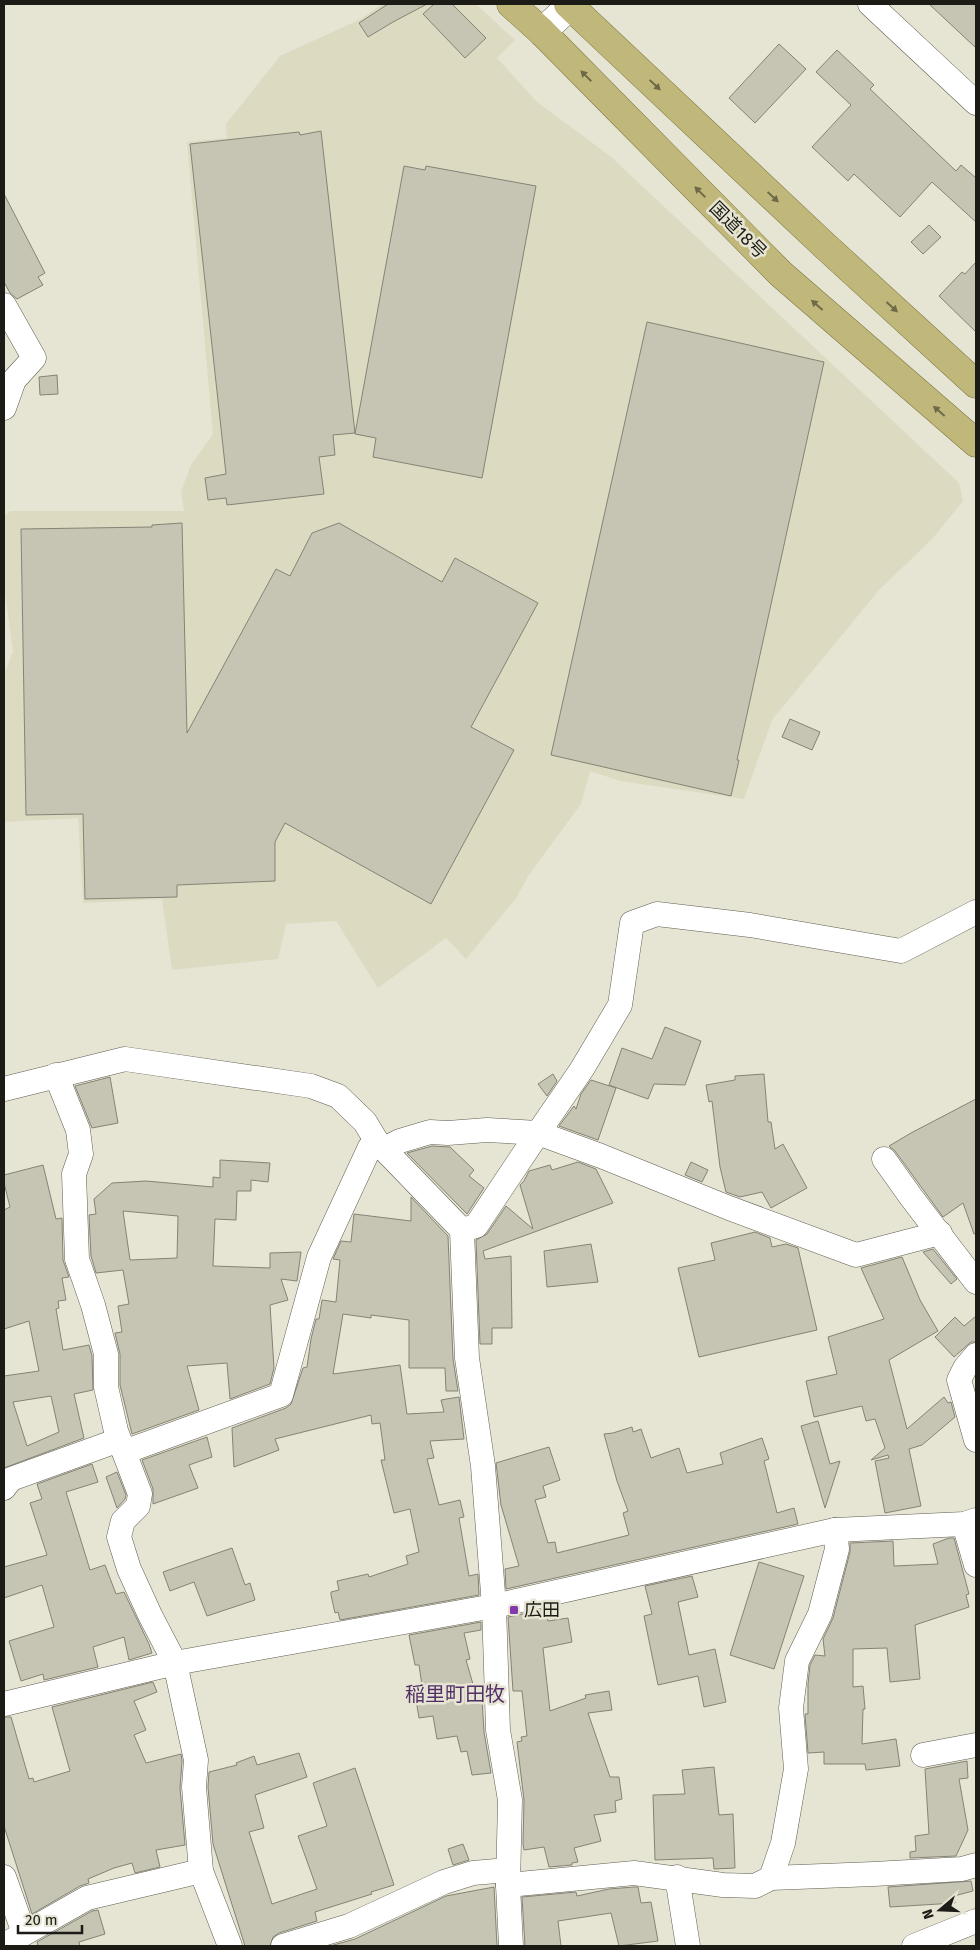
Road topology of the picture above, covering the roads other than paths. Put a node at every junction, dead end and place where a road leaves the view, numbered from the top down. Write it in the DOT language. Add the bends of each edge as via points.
graph roads {
  1 [pos="512,4"];
  2 [pos="570,4"];
  3 [pos="870,4"];
  4 [pos="542,32"];
  5 [pos="976,103"];
  6 [pos="4,306"];
  7 [pos="976,384"];
  8 [pos="4,408"];
  9 [pos="976,443"];
  10 [pos="976,912"];
  11 [pos="56,1075"];
  12 [pos="4,1089"];
  13 [pos="538,1134"];
  14 [pos="380,1146"];
  15 [pos="884,1159"];
  16 [pos="462,1230"];
  17 [pos="940,1233"];
  18 [pos="976,1282"];
  19 [pos="976,1355"];
  20 [pos="976,1440"];
  21 [pos="122,1446"];
  22 [pos="4,1488"];
  23 [pos="970,1522"];
  24 [pos="835,1530"];
  25 [pos="976,1565"];
  26 [pos="494,1606"];
  27 [pos="175,1663"];
  28 [pos="4,1704"];
  29 [pos="976,1745"];
  30 [pos="923,1755"];
  31 [pos="976,1866"];
  32 [pos="202,1871"];
  33 [pos="4,1877"];
  34 [pos="508,1878"];
  35 [pos="677,1878"];
  36 [pos="771,1878"];
  37 [pos="976,1921"];
  38 [pos="24,1933"];
  39 [pos="4,1944"];
  40 [pos="230,1946"];
  41 [pos="283,1946"];
  42 [pos="511,1946"];
  43 [pos="688,1946"];
  44 [pos="914,1946"];
  1 -- 4 [label="highway, 国道18号"];
  2 -- 4 [label="street"];
  2 -- 7 [label="highway, one-way"];
  3 -- 5 [label="street"];
  9 -- 4 [label="highway, 国道18号, one-way" via="781,274"];
  6 -- 8 [label="street" via="34,358 14,380"];
  10 -- 13 [label="street" via="901,951 750,925 658,914 632,923 620,1006"];
  11 -- 12 [label="street"];
  11 -- 14 [label="street" via="125,1060 312,1086 338,1096 365,1122"];
  11 -- 21 [label="street" via="78,1130 81,1154 74,1174 77,1259 106,1354 106,1387"];
  13 -- 14 [label="street" via="487,1130 430,1132"];
  13 -- 16 [label="street" via="476,1226"];
  13 -- 17 [label="street" via="856,1255"];
  14 -- 16 [label="street"];
  14 -- 21 [label="street" via="370,1147 319,1257 281,1395"];
  15 -- 17 [label="street"];
  16 -- 26 [label="street" via="467,1358 483,1466"];
  17 -- 18 [label="street"];
  19 -- 20 [label="street" via="959,1380"];
  21 -- 22 [label="street" via="11,1479"];
  21 -- 27 [label="street" via="140,1494 138,1506 123,1521 119,1538 129,1569"];
  23 -- 24 [label="street"];
  23 -- 25 [label="street"];
  24 -- 26 [label="street"];
  24 -- 36 [label="street" via="837,1549 820,1614 797,1660 791,1708 796,1769 783,1844"];
  26 -- 27 [label="street"];
  26 -- 34 [label="street" via="498,1730 510,1800"];
  27 -- 28 [label="street"];
  27 -- 32 [label="street" via="196,1760 194,1787"];
  29 -- 30 [label="street"];
  31 -- 36 [label="street"];
  32 -- 38 [label="street" via="86,1898"];
  32 -- 40 [label="street"];
  33 -- 38 [label="street"];
  34 -- 35 [label="street" via="634,1873"];
  34 -- 41 [label="street" via="473,1873 444,1882 349,1926"];
  34 -- 42 [label="street"];
  35 -- 36 [label="street" via="755,1886"];
  35 -- 43 [label="street"];
  37 -- 44 [label="street"];
  38 -- 39 [label="street"];
}
